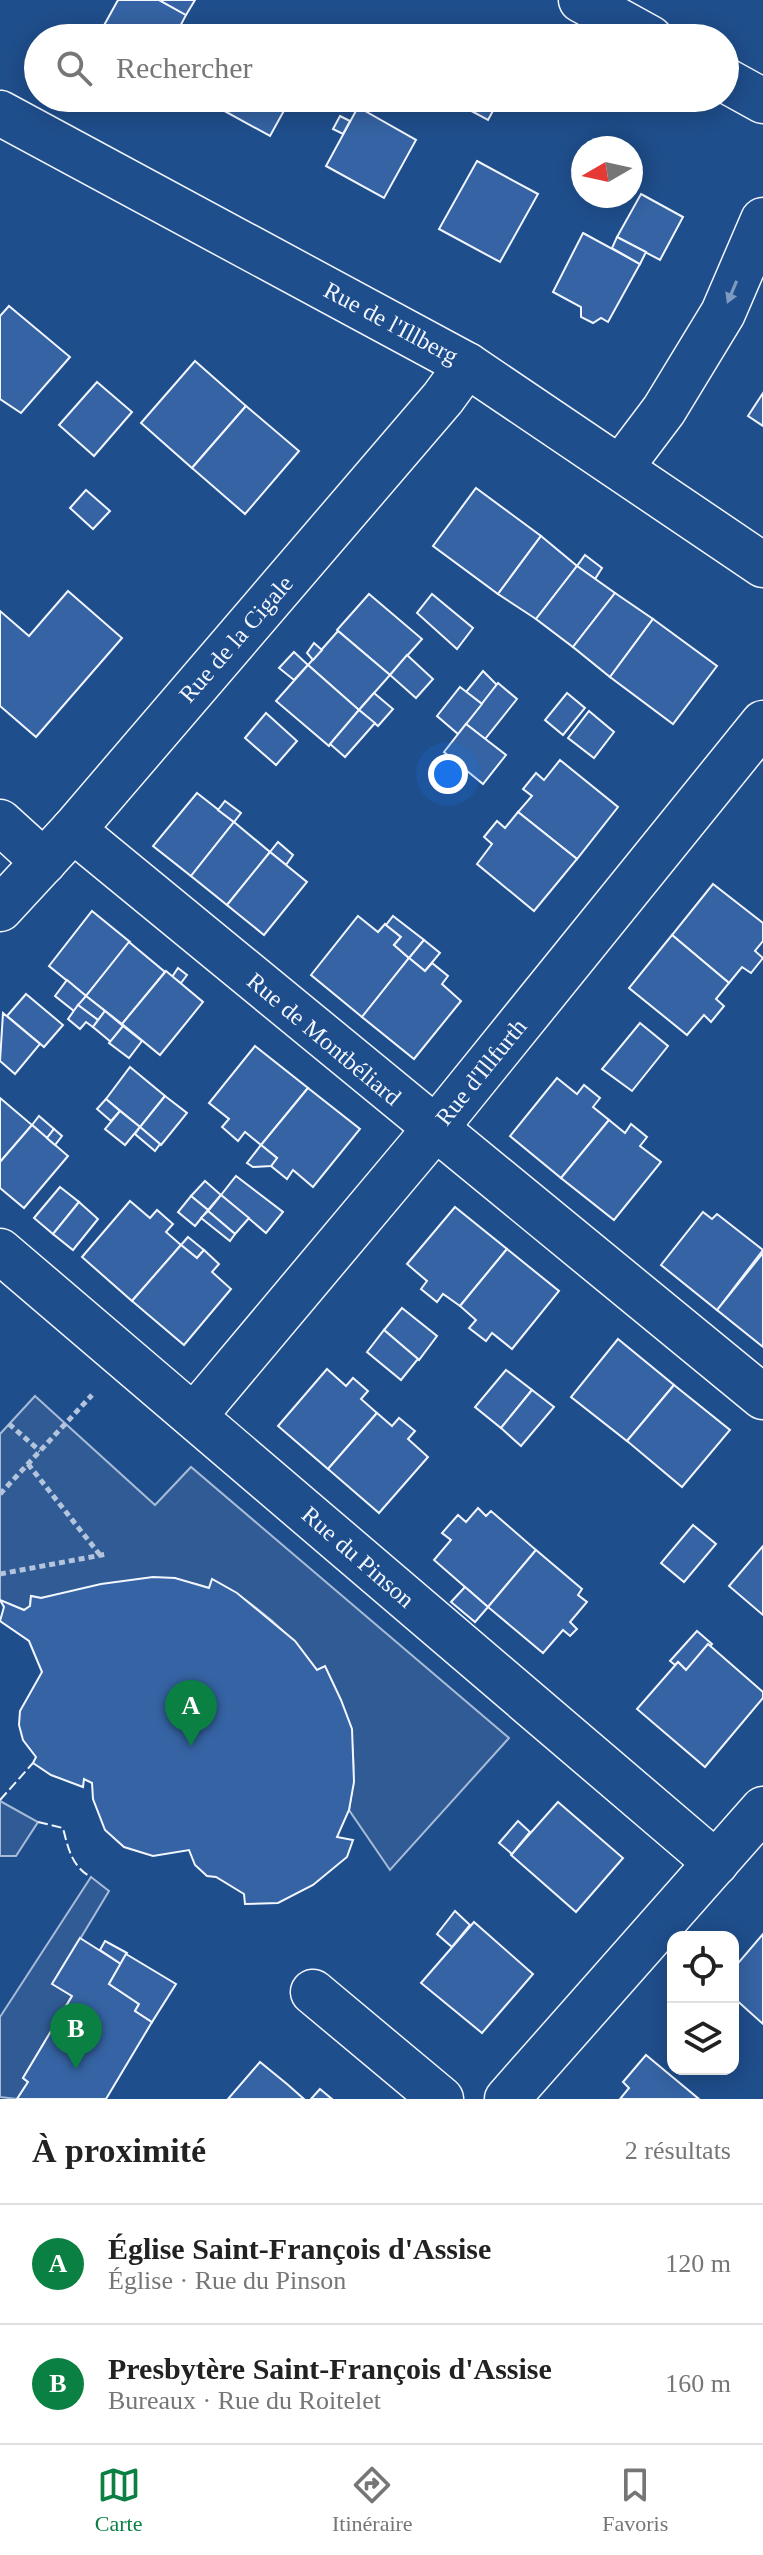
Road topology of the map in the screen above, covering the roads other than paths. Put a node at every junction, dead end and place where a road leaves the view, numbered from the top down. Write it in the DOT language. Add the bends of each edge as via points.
graph roads {
  1 [pos="581,0"];
  2 [pos="625,24"];
  3 [pos="739,88"];
  4 [pos="763,101"];
  5 [pos="0,113"];
  6 [pos="763,220"];
  7 [pos="467,365"];
  8 [pos="621,467"];
  9 [pos="763,565"];
  10 [pos="763,723"];
  11 [pos="0,822"];
  12 [pos="73,830"];
  13 [pos="44,862"];
  14 [pos="0,909"];
  15 [pos="434,1130"];
  16 [pos="0,1251"];
  17 [pos="763,1397"];
  18 [pos="194,1416"];
  19 [pos="763,1809"];
  20 [pos="716,1863"];
  21 [pos="313,1992"];
  22 [pos="441,2099"];
  23 [pos="507,2099"];
  1 -- 2 [label="street"];
  3 -- 4 [label="street"];
  5 -- 7 [label="street, Rue de l'Illberg"];
  6 -- 8 [label="street, one-way" via="723,313 664,410"];
  7 -- 8 [label="street, Rue de l'Illberg"];
  7 -- 12 [label="street, Rue de la Cigale"];
  8 -- 9 [label="street, Rue de l'Illberg"];
  10 -- 15 [label="street, Rue d'Illfurth"];
  11 -- 13 [label="street"];
  12 -- 13 [label="street, Rue de la Cigale"];
  12 -- 15 [label="street, Rue de Montbéliard"];
  13 -- 14 [label="street, Rue de la Cigale"];
  15 -- 17 [label="street, Rue de Montbéliard"];
  15 -- 18 [label="street, Rue d'Illfurth"];
  16 -- 18 [label="street, Rue du Pinson"];
  18 -- 20 [label="street, Rue du Pinson"];
  19 -- 20 [label="street"];
  20 -- 23 [label="street"];
  21 -- 22 [label="street"];
}
